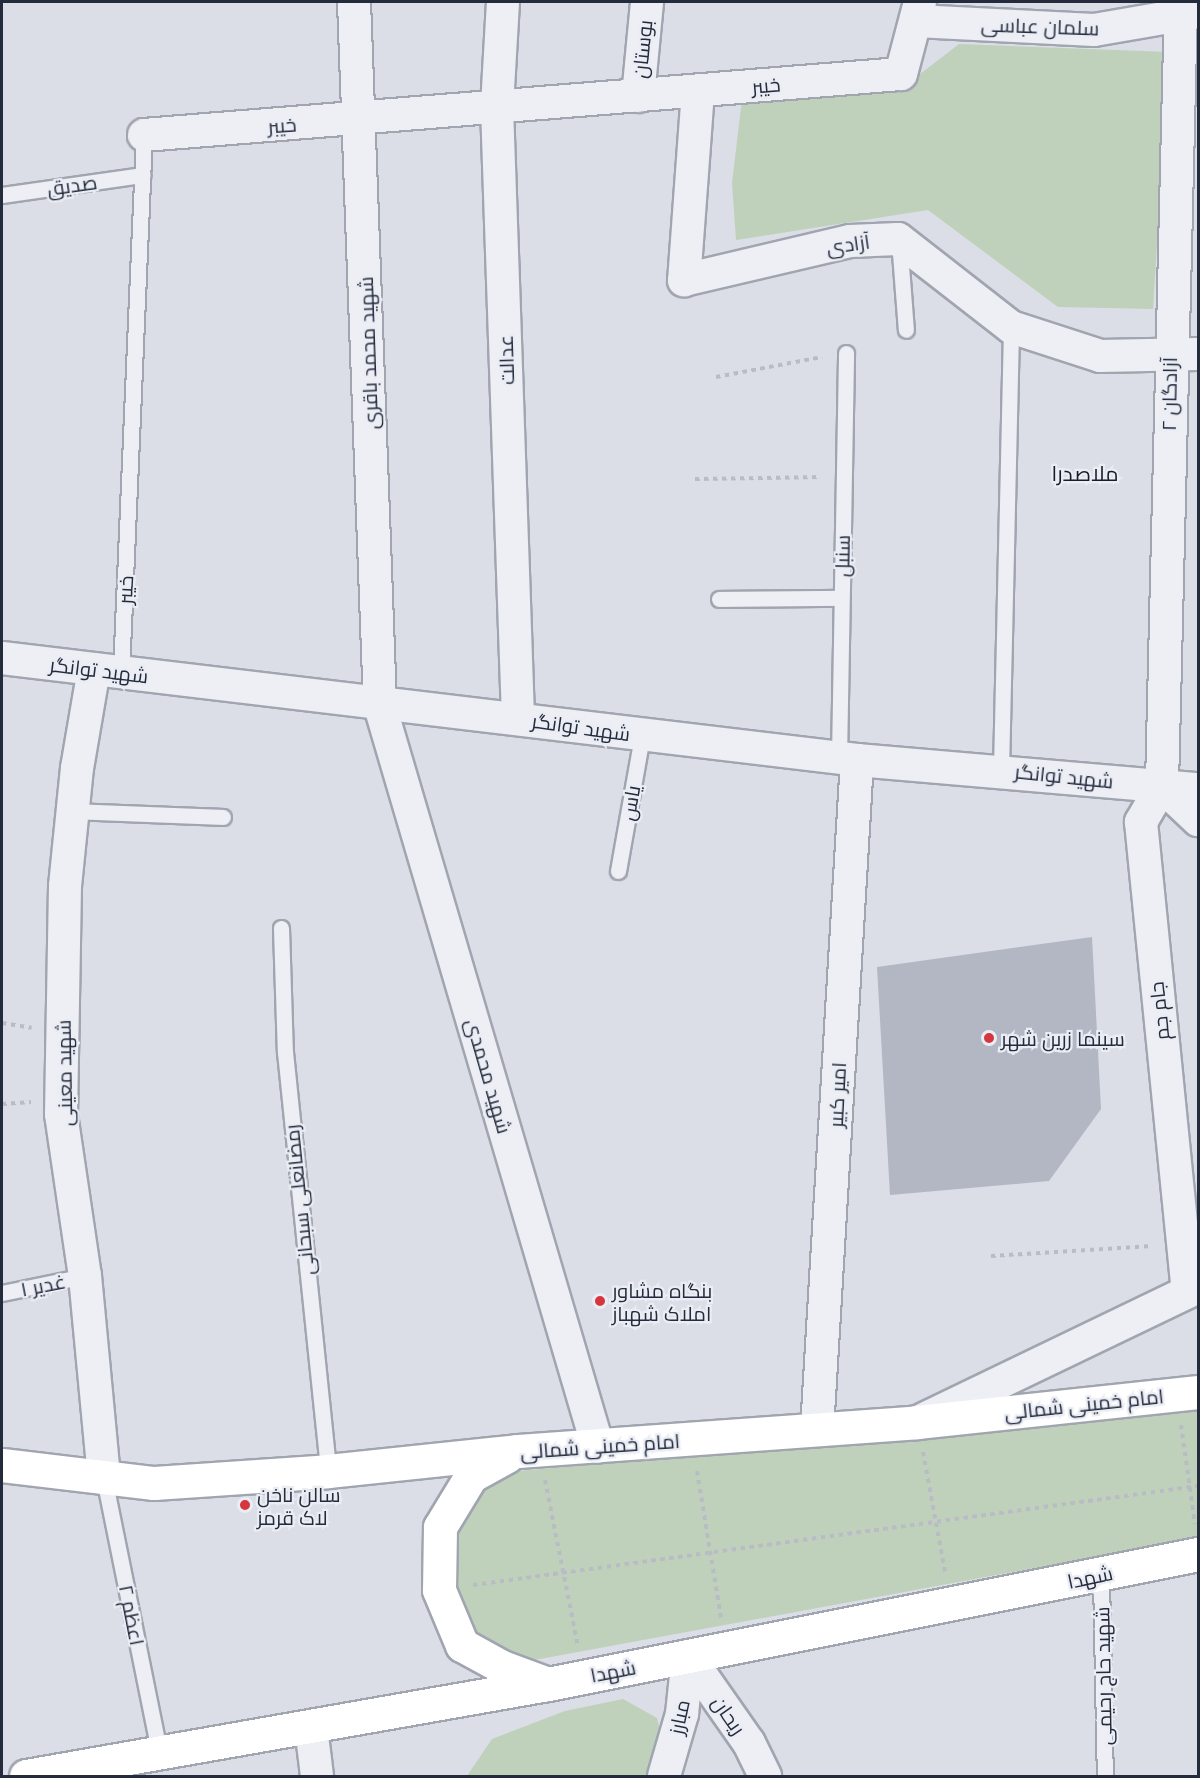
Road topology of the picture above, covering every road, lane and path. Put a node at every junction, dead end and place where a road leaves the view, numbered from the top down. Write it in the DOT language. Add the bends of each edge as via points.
graph roads {
  1 [pos="354,2"];
  2 [pos="503,2"];
  3 [pos="647,2"];
  4 [pos="1186,10"];
  5 [pos="918,11"];
  6 [pos="698,91"];
  7 [pos="638,96"];
  8 [pos="497,107"];
  9 [pos="361,119"];
  10 [pos="144,135"];
  11 [pos="143,175"];
  12 [pos="2,195"];
  13 [pos="898,239"];
  14 [pos="1011,327"];
  15 [pos="906,330"];
  16 [pos="846,353"];
  17 [pos="1184,354"];
  18 [pos="716,377"];
  19 [pos="843,477"];
  20 [pos="695,479"];
  21 [pos="841,598"];
  22 [pos="719,599"];
  23 [pos="2,658"];
  24 [pos="108,671"];
  25 [pos="380,706"];
  26 [pos="518,718"];
  27 [pos="642,736"];
  28 [pos="848,759"];
  29 [pos="1002,770"];
  30 [pos="1162,786"];
  31 [pos="1198,789"];
  32 [pos="72,811"];
  33 [pos="223,817"];
  34 [pos="1198,820"];
  35 [pos="618,871"];
  36 [pos="281,928"];
  37 [pos="1183,1244"];
  38 [pos="991,1256"];
  39 [pos="85,1276"];
  40 [pos="2,1293"];
  41 [pos="1193,1297"];
  42 [pos="1187,1393"];
  43 [pos="917,1422"];
  44 [pos="817,1430"];
  45 [pos="691,1440"];
  46 [pos="597,1447"];
  47 [pos="528,1450"];
  48 [pos="2,1465"];
  49 [pos="328,1471"];
  50 [pos="104,1478"];
  51 [pos="1198,1486"];
  52 [pos="1192,1487"];
  53 [pos="937,1522"];
  54 [pos="711,1552"];
  55 [pos="1198,1555"];
  56 [pos="565,1572"];
  57 [pos="1101,1575"];
  58 [pos="439,1590"];
  59 [pos="950,1605"];
  60 [pos="726,1648"];
  61 [pos="688,1656"];
  62 [pos="583,1677"];
  63 [pos="548,1684"];
  64 [pos="311,1727"];
  65 [pos="159,1752"];
  66 [pos="116,1768"];
  67 [pos="26,1776"];
  68 [pos="316,1776"];
  69 [pos="664,1776"];
  70 [pos="765,1776"];
  71 [pos="1105,1776"];
  1 -- 9 [label="street, شهید محمد باقری"];
  2 -- 8 [label="street, عدالت"];
  3 -- 7 [label="street, بوستان"];
  4 -- 5 [label="street, سلمان عباسی" via="1094,30"];
  4 -- 17 [label="street, آزادگان ۲"];
  5 -- 6 [label="street, خیبر" via="901,74"];
  6 -- 7 [label="street, خیبر"];
  6 -- 13 [label="street, آزادی" via="684,280 850,241"];
  7 -- 8 [label="street, خیبر"];
  8 -- 9 [label="street, خیبر"];
  8 -- 26 [label="street, عدالت"];
  9 -- 10 [label="street, خیبر"];
  9 -- 25 [label="street, شهید محمد باقری"];
  10 -- 11 [label="lane, خیبر"];
  11 -- 12 [label="lane, صدیق"];
  11 -- 24 [label="lane, خیبر"];
  13 -- 14 [label="street, آزادی"];
  13 -- 15 [label="lane"];
  14 -- 17 [label="street, آزادی" via="1100,356"];
  14 -- 29 [label="lane"];
  16 -- 18 [label="path"];
  16 -- 19 [label="lane, سنبل"];
  17 -- 30 [label="street, آزادگان ۲"];
  19 -- 20 [label="path"];
  19 -- 21 [label="lane, سنبل"];
  21 -- 22 [label="lane"];
  21 -- 28 [label="lane, سنبل"];
  23 -- 24 [label="street, شهید توانگر"];
  24 -- 25 [label="street, شهید توانگر"];
  24 -- 32 [label="street, شهید معینی"];
  25 -- 26 [label="street, شهید توانگر"];
  25 -- 46 [label="street, شهید محمدی"];
  26 -- 27 [label="street, شهید توانگر"];
  27 -- 28 [label="street, شهید توانگر"];
  27 -- 35 [label="lane, یاس"];
  28 -- 29 [label="street, شهید توانگر"];
  28 -- 44 [label="street, امیر کبیر"];
  29 -- 30 [label="street, شهید توانگر"];
  30 -- 31 [label="street, شهید توانگر"];
  30 -- 34 [label="street"];
  30 -- 37 [label="street, جام جم" via="1141,822"];
  32 -- 33 [label="lane"];
  32 -- 39 [label="street, شهید معینی" via="65,886 61,1113"];
  36 -- 49 [label="lane, رمضانعلی سبحانی" via="285,1052"];
  37 -- 38 [label="path"];
  37 -- 41 [label="street, جام جم"];
  39 -- 40 [label="lane, غدیر ۱"];
  39 -- 50 [label="street, شهید معینی"];
  41 -- 43 [label="street"];
  42 -- 43 [label="main road, امام خمینی شمالی"];
  42 -- 52 [label="path"];
  43 -- 44 [label="main road, امام خمینی شمالی"];
  43 -- 53 [label="path"];
  44 -- 45 [label="main road, امام خمینی شمالی"];
  45 -- 46 [label="main road, امام خمینی شمالی"];
  45 -- 54 [label="path"];
  46 -- 47 [label="main road, امام خمینی شمالی"];
  47 -- 49 [label="main road, امام خمینی شمالی"];
  47 -- 56 [label="path"];
  47 -- 58 [label="main road" via="471,1476 440,1527"];
  48 -- 50 [label="main road, امام خمینی شمالی"];
  49 -- 50 [label="main road, امام خمینی شمالی" via="154,1483"];
  50 -- 65 [label="lane, اعظم ۲"];
  51 -- 52 [label="path"];
  52 -- 53 [label="path"];
  52 -- 55 [label="path"];
  53 -- 54 [label="path"];
  53 -- 59 [label="path"];
  54 -- 56 [label="path"];
  54 -- 60 [label="path"];
  55 -- 57 [label="main road, شهدا"];
  56 -- 58 [label="path"];
  56 -- 62 [label="path"];
  57 -- 59 [label="main road, شهدا"];
  57 -- 71 [label="lane, شهید حاج رحیمی"];
  58 -- 63 [label="main road" via="462,1645 502,1667"];
  59 -- 60 [label="main road, شهدا"];
  60 -- 61 [label="main road, شهدا"];
  61 -- 62 [label="main road, شهدا"];
  61 -- 69 [label="street, مبارز" via="682,1714"];
  61 -- 70 [label="street, ریحان" via="749,1743"];
  62 -- 63 [label="main road, شهدا"];
  63 -- 64 [label="main road, شهدا"];
  64 -- 65 [label="main road, شهدا"];
  64 -- 68 [label="street"];
  65 -- 66 [label="main road, شهدا"];
  66 -- 67 [label="main road, شهدا"];
}
